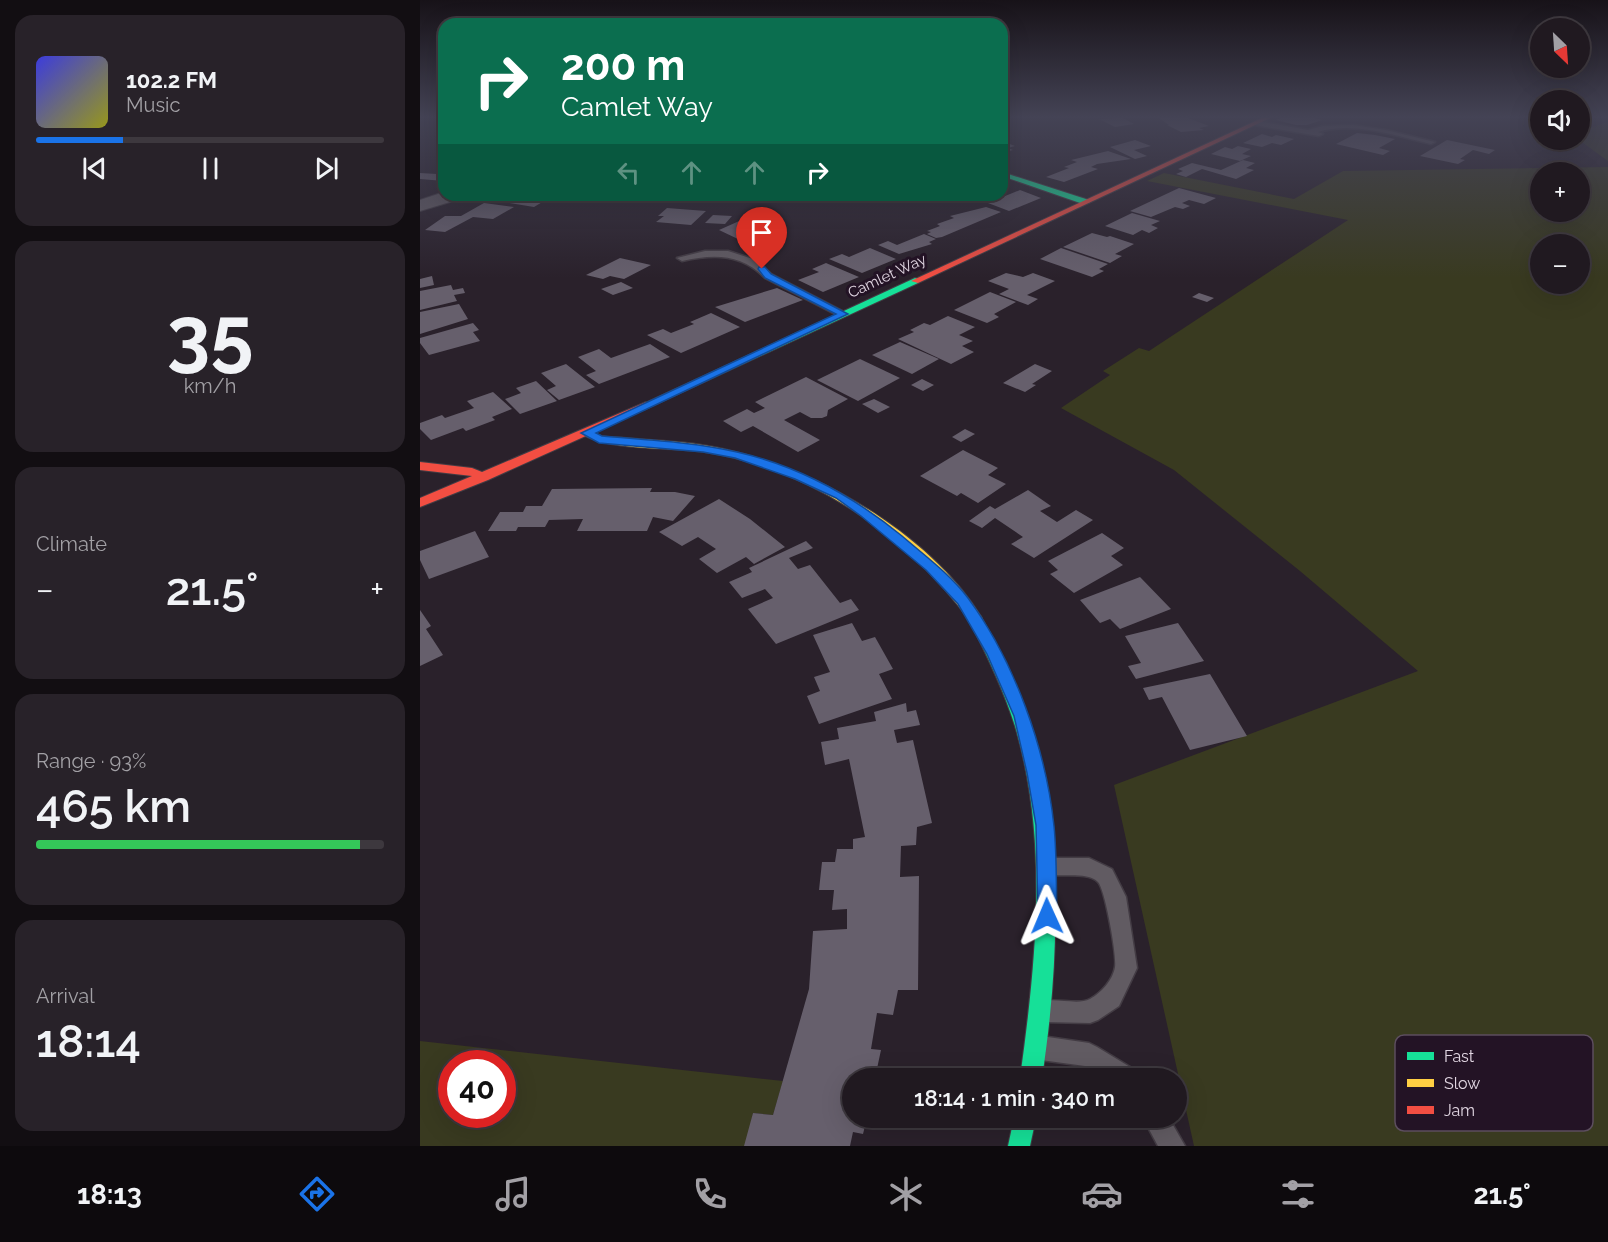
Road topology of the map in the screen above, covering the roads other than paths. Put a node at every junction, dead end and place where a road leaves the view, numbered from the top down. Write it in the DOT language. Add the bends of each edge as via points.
graph roads {
  1 [pos="1152,171"];
  2 [pos="1008,176"];
  3 [pos="438,194"];
  4 [pos="420,195"];
  5 [pos="438,200"];
  6 [pos="1086,202"];
  7 [pos="420,206"];
  8 [pos="682,258"];
  9 [pos="843,314"];
  10 [pos="587,433"];
  11 [pos="420,466"];
  12 [pos="484,477"];
  13 [pos="420,503"];
  14 [pos="1047,867"];
  15 [pos="1040,1011"];
  16 [pos="1035,1048"];
  17 [pos="1032,1068"];
  18 [pos="1110,1068"];
  19 [pos="1023,1128"];
  20 [pos="1161,1128"];
  21 [pos="1019,1146"];
  22 [pos="1172,1146"];
  1 -- 6 [label="street, Camlet Way"];
  2 -- 6 [label="street"];
  3 -- 4 [label="street"];
  5 -- 7 [label="street"];
  6 -- 9 [label="street, Camlet Way"];
  8 -- 9 [label="lane" via="704,253 730,254"];
  9 -- 10 [label="street, Camlet Way"];
  10 -- 12 [label="street, Camlet Way"];
  10 -- 14 [label="street" via="599,440 737,455 800,476 866,513 930,567 963,601 985,636 1022,716 1045,825"];
  11 -- 12 [label="street"];
  12 -- 13 [label="street, Camlet Way"];
  14 -- 15 [label="street"];
  14 -- 15 [label="lane" via="1089,867 1105,875 1116,897 1126,968 1111,998 1090,1012"];
  15 -- 16 [label="street"];
  16 -- 17 [label="street"];
  16 -- 18 [label="lane" via="1089,1055"];
  19 -- 21 [label="street"];
  20 -- 22 [label="lane"];
}
